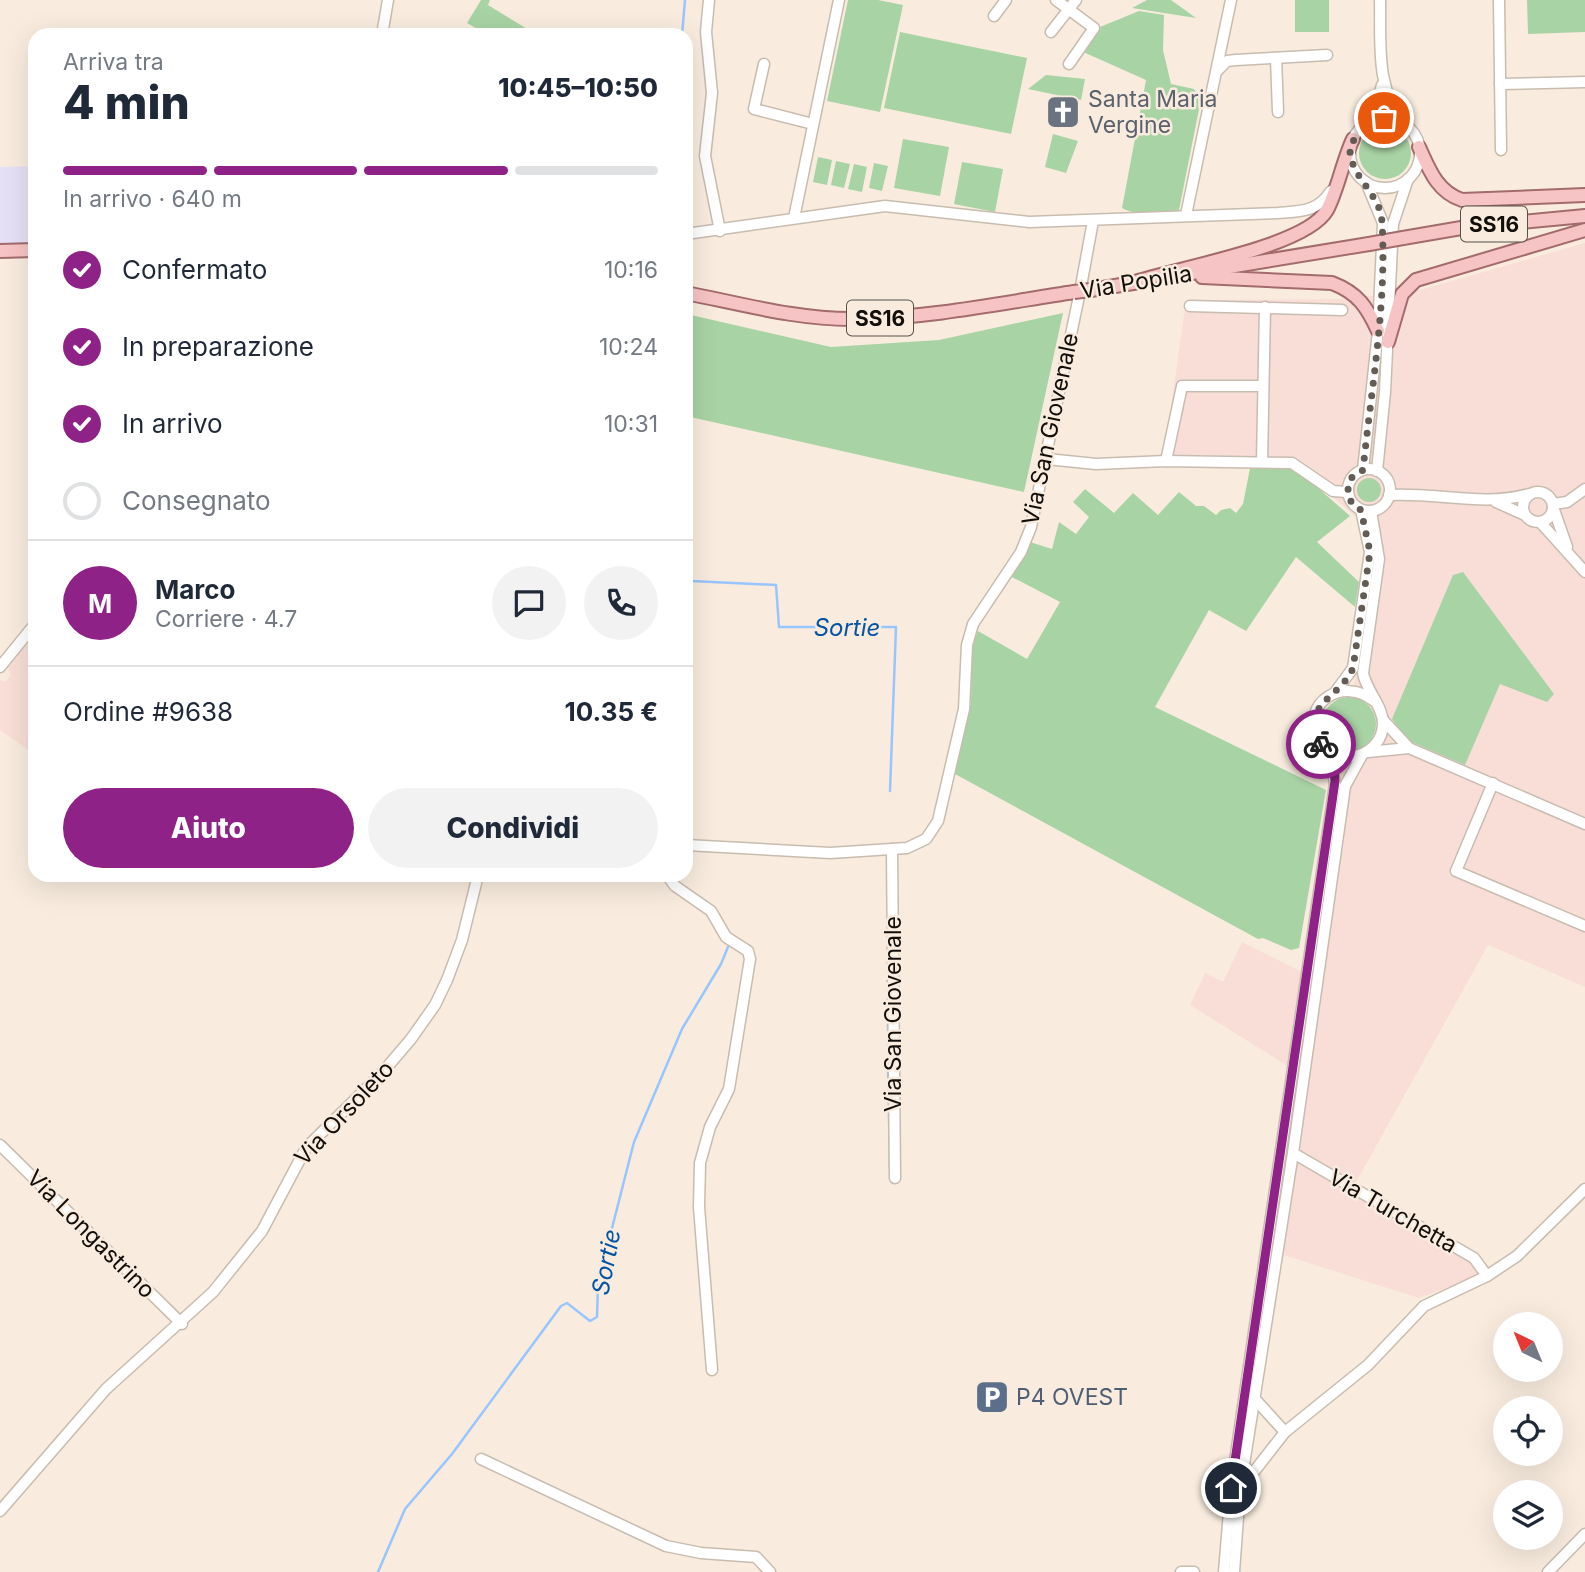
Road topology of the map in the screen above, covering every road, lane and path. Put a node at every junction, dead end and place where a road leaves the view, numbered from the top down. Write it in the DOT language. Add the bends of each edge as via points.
graph roads {
  1 [pos="388,0"];
  2 [pos="709,0"];
  3 [pos="839,0"];
  4 [pos="1006,0"];
  5 [pos="1056,0"];
  6 [pos="1076,0"];
  7 [pos="1231,0"];
  8 [pos="1380,0"];
  9 [pos="1499,0"];
  10 [pos="1069,9"];
  11 [pos="994,16"];
  12 [pos="383,28"];
  13 [pos="1051,32"];
  14 [pos="1222,48"];
  15 [pos="1327,55"];
  16 [pos="1276,58"];
  17 [pos="1251,59"];
  18 [pos="1236,60"];
  19 [pos="764,64"];
  20 [pos="1069,64"];
  21 [pos="1217,72"];
  22 [pos="1383,81"];
  23 [pos="1585,82"];
  24 [pos="1500,84"];
  25 [pos="1278,112"];
  26 [pos="813,124"];
  27 [pos="1363,126"];
  28 [pos="1407,126"];
  29 [pos="1353,139"];
  30 [pos="1419,147"];
  31 [pos="1501,150"];
  32 [pos="1408,179"];
  33 [pos="1366,182"];
  34 [pos="1335,184"];
  35 [pos="1585,195"];
  36 [pos="1186,215"];
  37 [pos="1585,216"];
  38 [pos="794,218"];
  39 [pos="1093,221"];
  40 [pos="1585,230"];
  41 [pos="720,231"];
  42 [pos="693,233"];
  43 [pos="28,250"];
  44 [pos="0,251"];
  45 [pos="1177,275"];
  46 [pos="1132,283"];
  47 [pos="1081,291"];
  48 [pos="693,294"];
  49 [pos="1190,306"];
  50 [pos="1265,307"];
  51 [pos="1342,310"];
  52 [pos="1378,331"];
  53 [pos="1388,342"];
  54 [pos="1263,386"];
  55 [pos="1047,458"];
  56 [pos="1166,461"];
  57 [pos="1262,462"];
  58 [pos="1363,470"];
  59 [pos="1377,471"];
  60 [pos="1388,481"];
  61 [pos="1585,489"];
  62 [pos="1347,492"];
  63 [pos="1415,494"];
  64 [pos="1529,494"];
  65 [pos="1389,495"];
  66 [pos="1496,501"];
  67 [pos="1553,506"];
  68 [pos="1366,511"];
  69 [pos="1525,515"];
  70 [pos="1540,522"];
  71 [pos="1568,551"];
  72 [pos="1585,572"];
  73 [pos="28,633"];
  74 [pos="0,667"];
  75 [pos="1335,692"];
  76 [pos="1374,701"];
  77 [pos="1383,720"];
  78 [pos="1409,748"];
  79 [pos="1330,752"];
  80 [pos="1364,754"];
  81 [pos="1493,783"];
  82 [pos="1585,824"];
  83 [pos="693,845"];
  84 [pos="892,849"];
  85 [pos="476,882"];
  86 [pos="672,882"];
  87 [pos="1585,926"];
  88 [pos="0,1144"];
  89 [pos="1293,1153"];
  90 [pos="895,1178"];
  91 [pos="1585,1189"];
  92 [pos="1487,1276"];
  93 [pos="182,1324"];
  94 [pos="712,1370"];
  95 [pos="1254,1398"];
  96 [pos="1285,1432"];
  97 [pos="481,1459"];
  98 [pos="1240,1490"];
  99 [pos="0,1511"];
  100 [pos="1585,1534"];
  101 [pos="770,1572"];
  102 [pos="1181,1572"];
  103 [pos="1194,1572"];
  104 [pos="1224,1572"];
  105 [pos="1234,1572"];
  106 [pos="1548,1572"];
  1 -- 12 [label="street"];
  2 -- 41 [label="street" via="706,32 712,93 705,156"];
  3 -- 26 [label="street"];
  4 -- 11 [label="street"];
  5 -- 10 [label="street"];
  6 -- 10 [label="street"];
  7 -- 14 [label="street"];
  8 -- 22 [label="street"];
  9 -- 24 [label="street"];
  10 -- 13 [label="street"];
  10 -- 20 [label="street" via="1094,28"];
  14 -- 17 [label="street"];
  14 -- 18 [label="street"];
  14 -- 21 [label="street"];
  15 -- 16 [label="street"];
  16 -- 17 [label="street"];
  16 -- 25 [label="street"];
  17 -- 18 [label="street"];
  18 -- 21 [label="street" via="1227,61"];
  19 -- 26 [label="street" via="754,109"];
  21 -- 36 [label="street"];
  22 -- 27 [label="street" via="1376,106"];
  22 -- 28 [label="street" via="1390,104"];
  23 -- 24 [label="street"];
  24 -- 31 [label="street"];
  26 -- 38 [label="street"];
  27 -- 28 [label="street" via="1384,118"];
  27 -- 29 [label="street"];
  28 -- 30 [label="street"];
  29 -- 33 [label="street" via="1351,163"];
  29 -- 34 [label="main road"];
  30 -- 32 [label="street" via="1419,159"];
  30 -- 35 [label="main road" via="1438,184 1462,200"];
  32 -- 33 [label="street" via="1387,188"];
  32 -- 53 [label="street" via="1393,225"];
  33 -- 52 [label="street" via="1382,223"];
  34 -- 36 [label="street" via="1324,202 1311,210"];
  34 -- 46 [label="main road" via="1322,217 1299,234"];
  36 -- 39 [label="street"];
  37 -- 45 [label="main road, Via Popilia / SS16, bridge" via="1467,227"];
  38 -- 39 [label="street" via="885,205 1029,222"];
  38 -- 41 [label="street"];
  39 -- 47 [label="street, Via San Giovenale"];
  40 -- 53 [label="main road" via="1416,281 1402,294"];
  41 -- 42 [label="street"];
  43 -- 44 [label="main road"];
  45 -- 46 [label="main road, Via Popilia / SS16"];
  45 -- 52 [label="main road" via="1332,283 1352,291 1367,306"];
  46 -- 47 [label="main road, Via Popilia / SS16"];
  47 -- 48 [label="main road, Via Popilia / SS16" via="925,316 854,319 786,313"];
  47 -- 55 [label="street, Via San Giovenale"];
  49 -- 50 [label="street"];
  50 -- 51 [label="street"];
  50 -- 54 [label="street"];
  52 -- 58 [label="street"];
  53 -- 59 [label="street"];
  54 -- 56 [label="street" via="1182,386"];
  54 -- 57 [label="street"];
  55 -- 56 [label="street" via="1096,464"];
  55 -- 84 [label="street, Via San Giovenale" via="1021,552 970,634 964,709 939,821 926,839"];
  56 -- 57 [label="street"];
  57 -- 62 [label="street" via="1292,463 1333,491"];
  58 -- 59 [label="street"];
  58 -- 62 [label="street" via="1351,478"];
  59 -- 60 [label="street"];
  60 -- 63 [label="street"];
  60 -- 65 [label="street"];
  61 -- 67 [label="street"];
  62 -- 68 [label="street" via="1352,503"];
  63 -- 65 [label="street"];
  63 -- 66 [label="street"];
  64 -- 66 [label="street"];
  64 -- 67 [label="street" via="1546,494"];
  64 -- 69 [label="street" via="1523,501"];
  65 -- 68 [label="street" via="1383,506"];
  66 -- 69 [label="street"];
  67 -- 70 [label="street" via="1548,519"];
  67 -- 71 [label="street"];
  68 -- 75 [label="street" via="1370,552 1353,668"];
  68 -- 76 [label="street" via="1379,559 1363,673"];
  69 -- 70 [label="street"];
  70 -- 71 [label="street"];
  71 -- 72 [label="street"];
  73 -- 74 [label="street"];
  75 -- 76 [label="street" via="1356,690"];
  75 -- 79 [label="street" via="1319,706 1314,726 1322,746"];
  76 -- 77 [label="street"];
  77 -- 78 [label="street"];
  77 -- 80 [label="street" via="1379,739"];
  78 -- 80 [label="street"];
  78 -- 81 [label="street"];
  79 -- 80 [label="street" via="1351,758"];
  79 -- 104 [label="street" via="1335,781 1231,1488"];
  80 -- 89 [label="street" via="1345,786"];
  81 -- 82 [label="street"];
  81 -- 87 [label="street" via="1456,871"];
  83 -- 84 [label="street, Via San Giovenale" via="831,853"];
  84 -- 90 [label="street, Via San Giovenale"];
  85 -- 93 [label="street, Via Orsoleto" via="462,940 435,1005 382,1073 306,1148 247,1253"];
  86 -- 94 [label="street" via="711,911 726,937 748,951 750,959 729,1089 710,1127 700,1163 699,1207"];
  88 -- 93 [label="street, Via Longastrino"];
  89 -- 92 [label="street, Via Turchetta" via="1474,1258"];
  89 -- 95 [label="street"];
  91 -- 92 [label="street, Via Turchetta" via="1529,1246"];
  92 -- 96 [label="street, Via Turchetta" via="1424,1306 1368,1365"];
  93 -- 99 [label="street, Via Orsoleto" via="106,1389"];
  95 -- 96 [label="street"];
  95 -- 98 [label="street"];
  96 -- 98 [label="street, Via Turchetta"];
  97 -- 101 [label="street" via="666,1546 756,1557"];
  98 -- 105 [label="street"];
  100 -- 106 [label="street"];
  102 -- 103 [label="street"];
}
